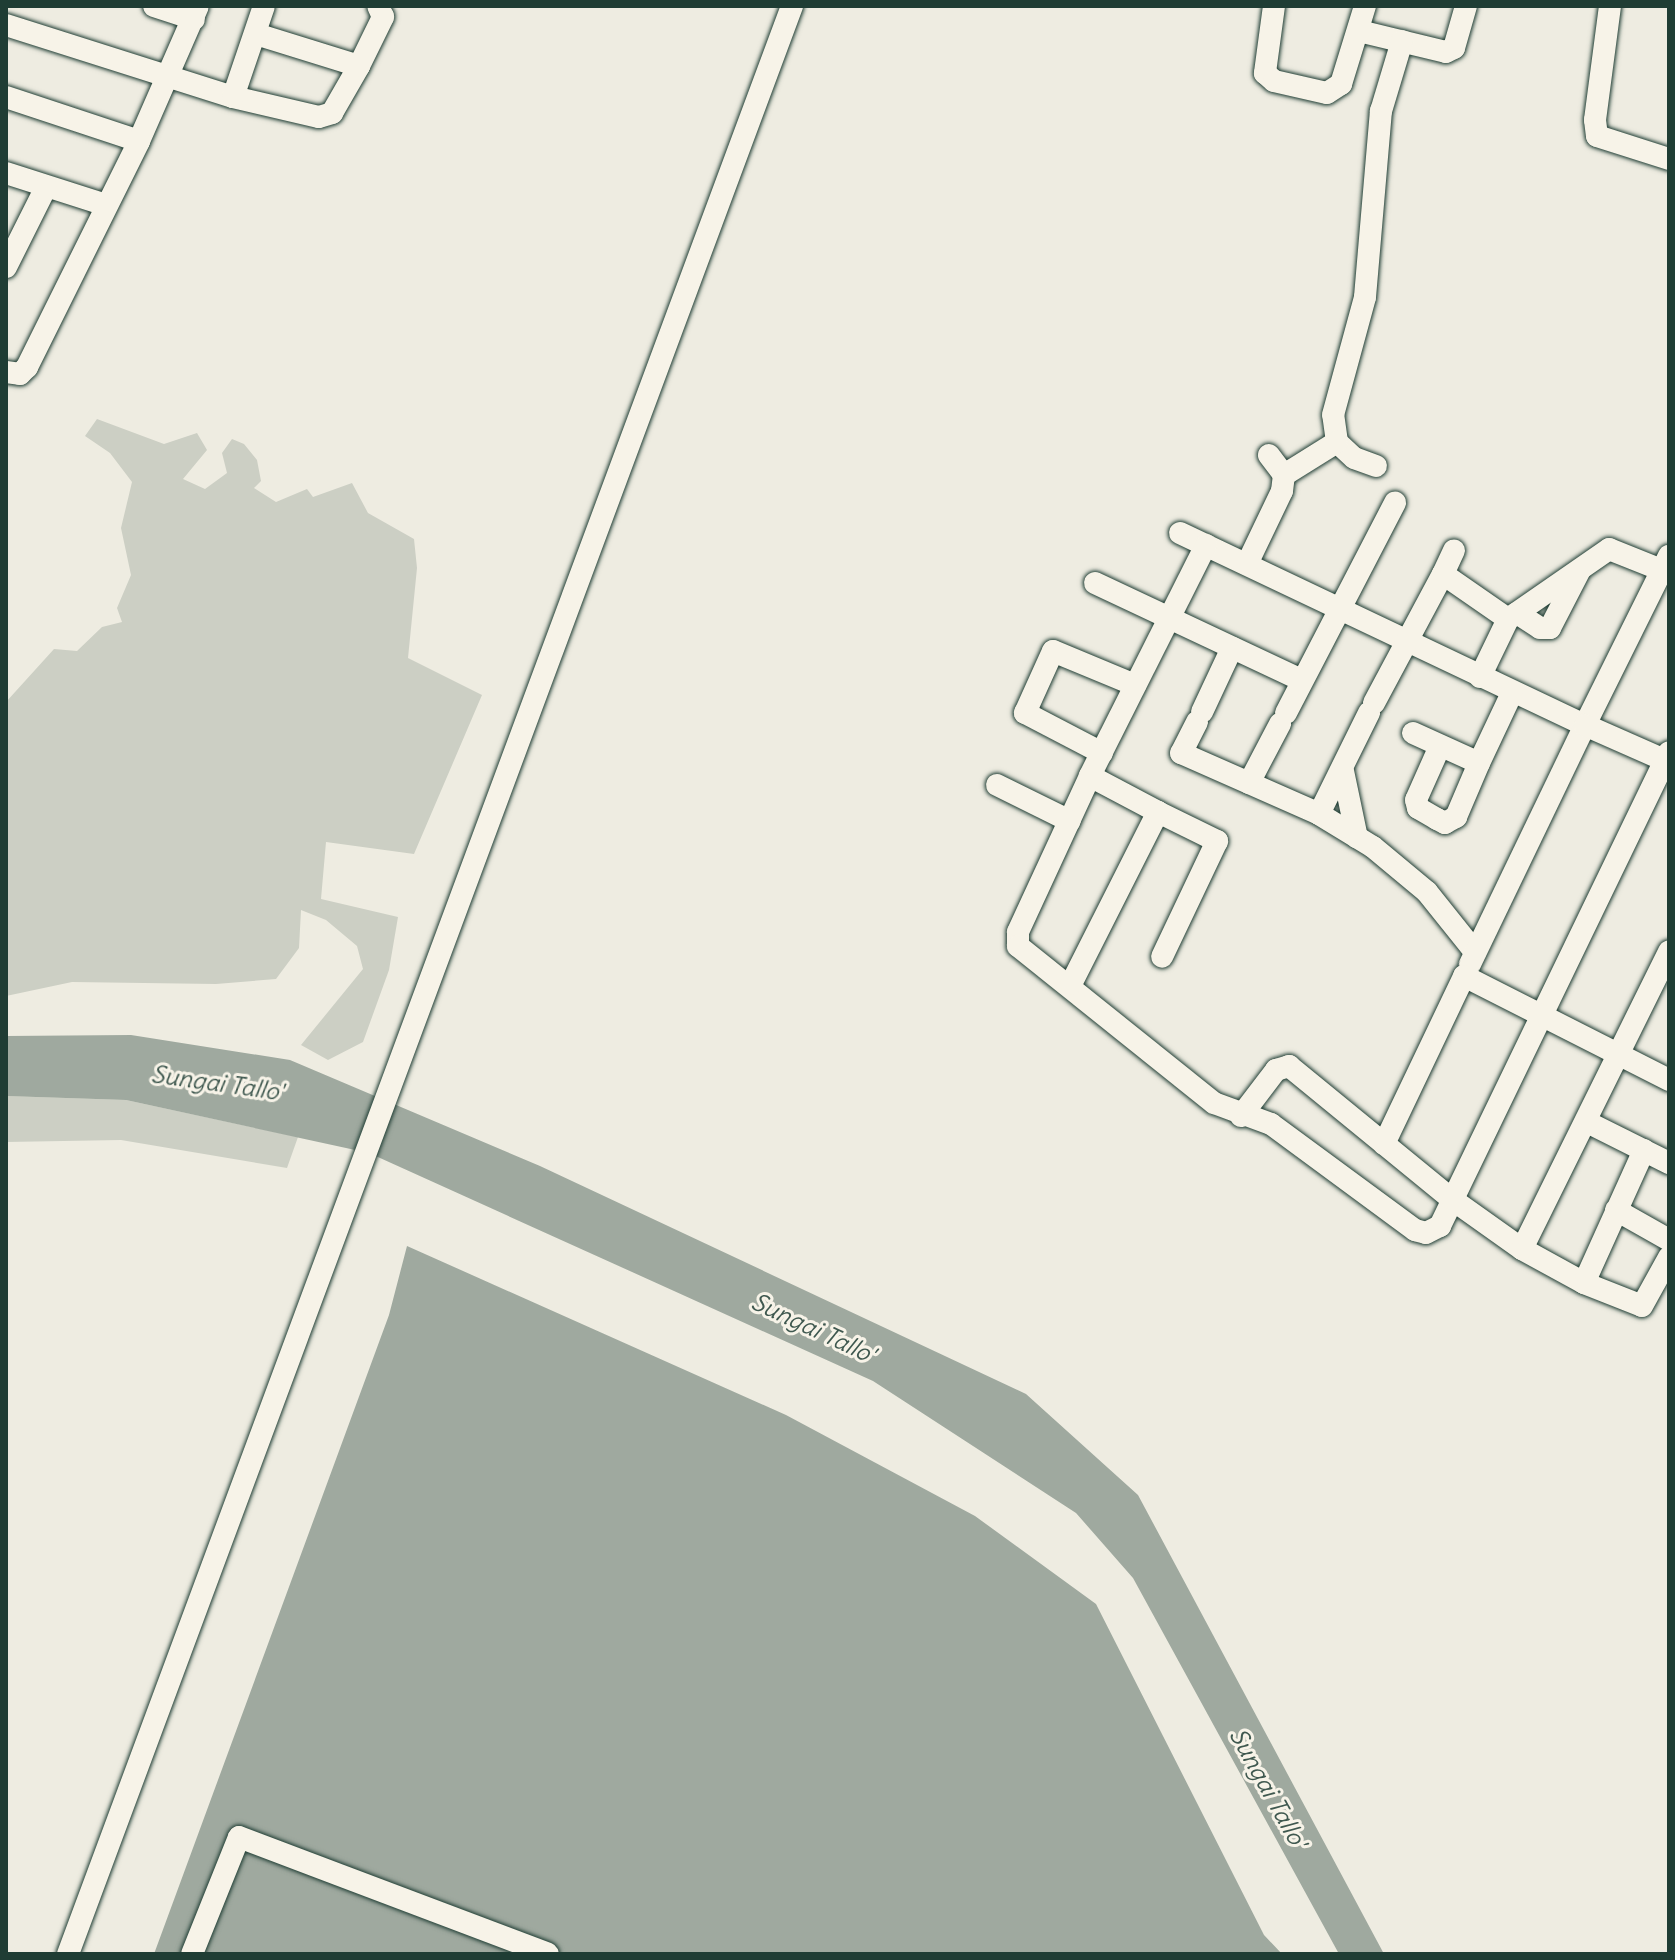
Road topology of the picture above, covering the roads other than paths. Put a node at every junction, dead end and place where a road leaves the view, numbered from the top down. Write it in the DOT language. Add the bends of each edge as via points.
graph roads {
  1 [pos="13,6"];
  2 [pos="154,6"];
  3 [pos="264,6"];
  4 [pos="378,6"];
  5 [pos="792,6"];
  6 [pos="1274,6"];
  7 [pos="1365,6"];
  8 [pos="1466,6"];
  9 [pos="1610,6"];
  10 [pos="196,12"];
  11 [pos="6,25"];
  12 [pos="1359,31"];
  13 [pos="256,34"];
  14 [pos="1402,41"];
  15 [pos="359,66"];
  16 [pos="167,79"];
  17 [pos="6,97"];
  18 [pos="233,97"];
  19 [pos="139,141"];
  20 [pos="1669,159"];
  21 [pos="6,173"];
  22 [pos="46,187"];
  23 [pos="106,205"];
  24 [pos="11,244"];
  25 [pos="6,267"];
  26 [pos="6,372"];
  27 [pos="1337,442"];
  28 [pos="1269,455"];
  29 [pos="1376,466"];
  30 [pos="1284,475"];
  31 [pos="1395,503"];
  32 [pos="1180,533"];
  33 [pos="1206,545"];
  34 [pos="1454,550"];
  35 [pos="1247,564"];
  36 [pos="1667,566"];
  37 [pos="1443,574"];
  38 [pos="1095,583"];
  39 [pos="1338,610"];
  40 [pos="1513,616"];
  41 [pos="1168,617"];
  42 [pos="1405,641"];
  43 [pos="1232,648"];
  44 [pos="1480,677"];
  45 [pos="1301,680"];
  46 [pos="1135,685"];
  47 [pos="1512,693"];
  48 [pos="1585,725"];
  49 [pos="1413,733"];
  50 [pos="1440,746"];
  51 [pos="1102,753"];
  52 [pos="1668,758"];
  53 [pos="1479,763"];
  54 [pos="1343,771"];
  55 [pos="1090,776"];
  56 [pos="1249,783"];
  57 [pos="997,785"];
  58 [pos="1158,812"];
  59 [pos="1319,814"];
  60 [pos="1070,821"];
  61 [pos="1357,838"];
  62 [pos="1448,916"];
  63 [pos="1489,922"];
  64 [pos="1669,951"];
  65 [pos="1475,952"];
  66 [pos="1162,957"];
  67 [pos="1464,976"];
  68 [pos="1071,984"];
  69 [pos="1662,985"];
  70 [pos="1542,1016"];
  71 [pos="1619,1056"];
  72 [pos="1669,1080"];
  73 [pos="1241,1116"];
  74 [pos="1587,1122"];
  75 [pos="1384,1144"];
  76 [pos="1644,1150"];
  77 [pos="1669,1163"];
  78 [pos="1453,1200"];
  79 [pos="1616,1210"];
  80 [pos="1669,1240"];
  81 [pos="1517,1246"];
  82 [pos="1669,1257"];
  83 [pos="1584,1283"];
  84 [pos="68,1954"];
  85 [pos="192,1954"];
  86 [pos="548,1954"];
  1 -- 11 [label="street"];
  2 -- 10 [label="street"];
  3 -- 13 [label="street"];
  4 -- 15 [label="street" via="383,17"];
  5 -- 84 [label="street"];
  6 -- 12 [label="street" via="1264,68 1274,81 1334,92"];
  7 -- 12 [label="street"];
  8 -- 14 [label="street" via="1454,48 1437,52"];
  9 -- 20 [label="street" via="1597,136"];
  10 -- 16 [label="street"];
  11 -- 16 [label="street"];
  12 -- 14 [label="street"];
  13 -- 15 [label="street"];
  13 -- 18 [label="street"];
  14 -- 27 [label="street" via="1381,111 1368,275 1335,402"];
  15 -- 18 [label="street" via="326,116"];
  16 -- 18 [label="street"];
  16 -- 19 [label="street"];
  17 -- 19 [label="street"];
  19 -- 23 [label="street"];
  21 -- 22 [label="street"];
  22 -- 23 [label="street"];
  22 -- 24 [label="street"];
  23 -- 26 [label="street" via="27,367 20,374"];
  24 -- 25 [label="street"];
  27 -- 29 [label="street" via="1354,458"];
  27 -- 30 [label="street"];
  28 -- 30 [label="street"];
  30 -- 35 [label="street" via="1282,491"];
  31 -- 39 [label="street"];
  32 -- 33 [label="street"];
  33 -- 35 [label="street"];
  33 -- 41 [label="street"];
  34 -- 37 [label="street"];
  35 -- 39 [label="street"];
  36 -- 40 [label="street" via="1615,547"];
  36 -- 48 [label="street"];
  37 -- 40 [label="street"];
  37 -- 42 [label="street"];
  38 -- 41 [label="street"];
  39 -- 42 [label="street"];
  39 -- 45 [label="street"];
  40 -- 44 [label="street"];
  41 -- 43 [label="street"];
  41 -- 46 [label="street"];
  42 -- 44 [label="street"];
  42 -- 54 [label="street"];
  43 -- 45 [label="street"];
  43 -- 56 [label="street" via="1181,753"];
  44 -- 47 [label="street"];
  45 -- 56 [label="street"];
  46 -- 51 [label="street"];
  46 -- 51 [label="street" via="1053,651 1025,713"];
  47 -- 48 [label="street"];
  47 -- 53 [label="street"];
  48 -- 52 [label="street"];
  48 -- 63 [label="street"];
  49 -- 50 [label="street"];
  50 -- 53 [label="street"];
  50 -- 53 [label="street" via="1416,800 1418,808 1445,823 1456,817"];
  51 -- 55 [label="street"];
  52 -- 70 [label="street"];
  54 -- 59 [label="street"];
  54 -- 61 [label="street"];
  55 -- 58 [label="street"];
  55 -- 60 [label="street"];
  56 -- 59 [label="street"];
  57 -- 60 [label="street"];
  58 -- 66 [label="street" via="1219,835"];
  58 -- 68 [label="street"];
  59 -- 61 [label="street"];
  60 -- 68 [label="street" via="1017,940 1020,949"];
  61 -- 62 [label="street" via="1427,892"];
  62 -- 63 [label="street"];
  62 -- 65 [label="street"];
  63 -- 65 [label="street"];
  64 -- 69 [label="street"];
  65 -- 67 [label="street"];
  67 -- 70 [label="street"];
  67 -- 75 [label="street"];
  68 -- 73 [label="street" via="1214,1103"];
  69 -- 71 [label="street"];
  70 -- 71 [label="street"];
  70 -- 78 [label="street"];
  71 -- 72 [label="street"];
  71 -- 74 [label="street"];
  73 -- 75 [label="street" via="1276,1070 1289,1066"];
  73 -- 78 [label="street" via="1271,1124 1415,1230 1426,1233 1440,1226"];
  74 -- 76 [label="street"];
  74 -- 81 [label="street"];
  75 -- 78 [label="street"];
  76 -- 77 [label="street"];
  76 -- 79 [label="street"];
  78 -- 81 [label="street"];
  79 -- 80 [label="street"];
  79 -- 83 [label="street"];
  81 -- 83 [label="street"];
  82 -- 83 [label="street" via="1642,1306"];
  85 -- 86 [label="street" via="239,1837"];
}
